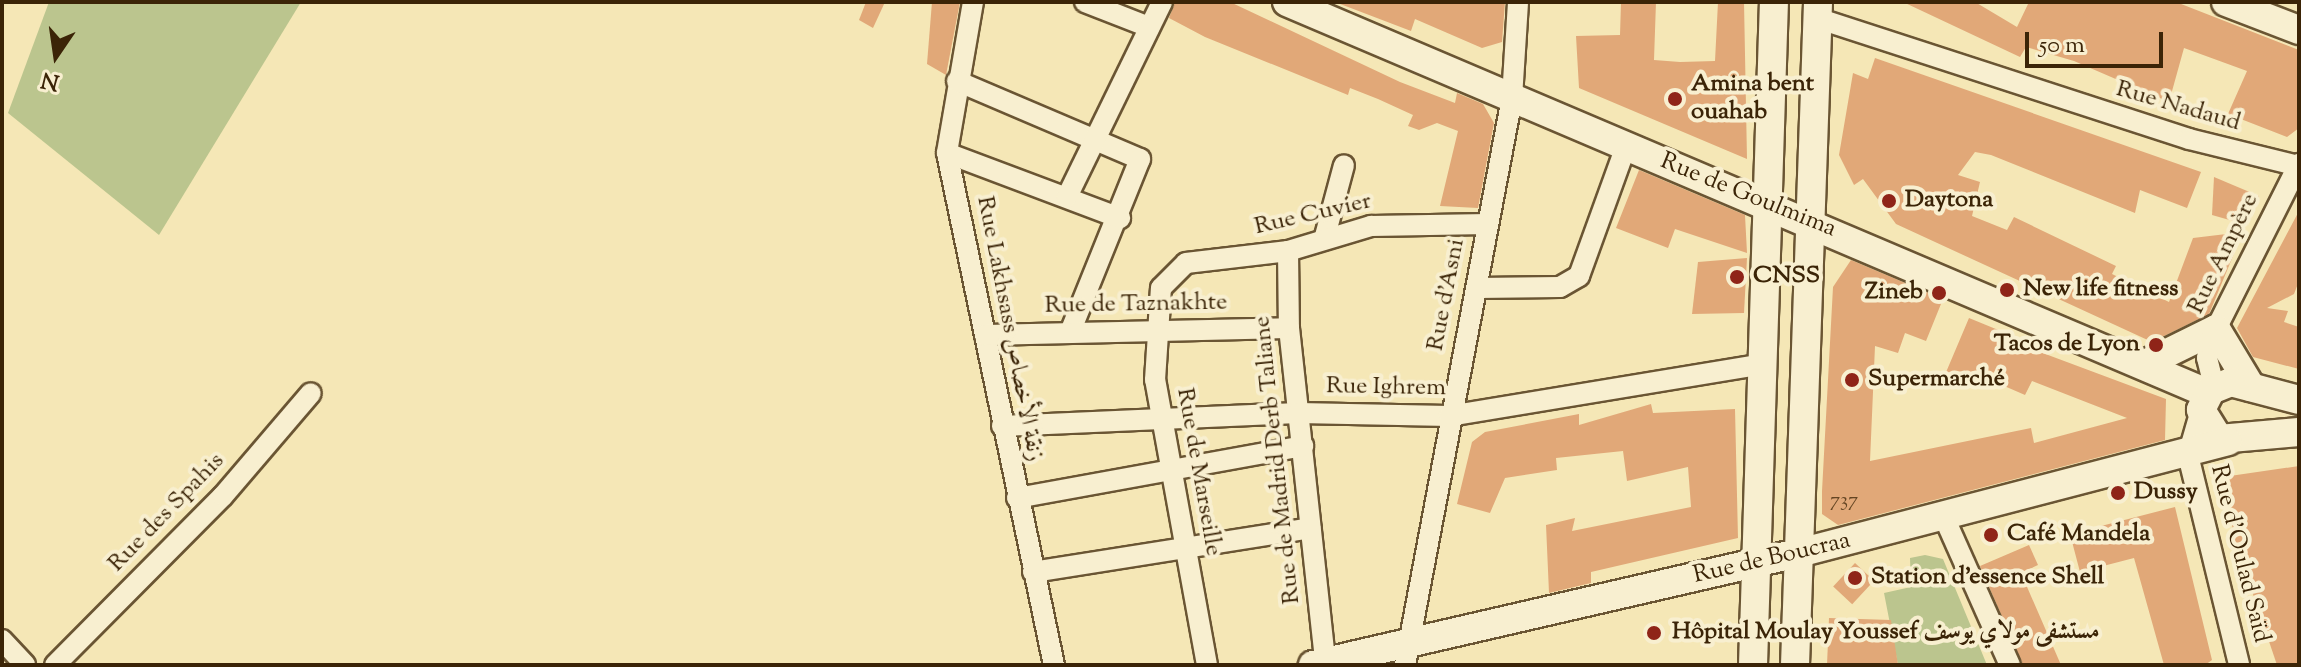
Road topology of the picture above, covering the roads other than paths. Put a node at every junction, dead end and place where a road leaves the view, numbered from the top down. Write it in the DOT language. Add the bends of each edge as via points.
graph roads {
  1 [pos="973,2"];
  2 [pos="1085,2"];
  3 [pos="1162,2"];
  4 [pos="1287,2"];
  5 [pos="1518,2"];
  6 [pos="1774,2"];
  7 [pos="2226,2"];
  8 [pos="1817,10"];
  9 [pos="1149,27"];
  10 [pos="2299,30"];
  11 [pos="957,81"];
  12 [pos="1512,98"];
  13 [pos="1096,136"];
  14 [pos="1626,146"];
  15 [pos="947,153"];
  16 [pos="1344,165"];
  17 [pos="2299,165"];
  18 [pos="1067,197"];
  19 [pos="1766,202"];
  20 [pos="1120,218"];
  21 [pos="1811,221"];
  22 [pos="1488,224"];
  23 [pos="1325,236"];
  24 [pos="1288,251"];
  25 [pos="1161,288"];
  26 [pos="1477,288"];
  27 [pos="1289,328"];
  28 [pos="2216,329"];
  29 [pos="1153,331"];
  30 [pos="1070,332"];
  31 [pos="985,335"];
  32 [pos="1764,364"];
  33 [pos="2145,364"];
  34 [pos="2222,388"];
  35 [pos="311,393"];
  36 [pos="2299,400"];
  37 [pos="1298,413"];
  38 [pos="1449,416"];
  39 [pos="1161,421"];
  40 [pos="1002,426"];
  41 [pos="2299,432"];
  42 [pos="2234,440"];
  43 [pos="1303,446"];
  44 [pos="2188,455"];
  45 [pos="1169,470"];
  46 [pos="1017,498"];
  47 [pos="1944,517"];
  48 [pos="1311,528"];
  49 [pos="1184,545"];
  50 [pos="1799,553"];
  51 [pos="1757,563"];
  52 [pos="1033,572"];
  53 [pos="2,640"];
  54 [pos="1406,654"];
  55 [pos="1319,664"];
  56 [pos="25,665"];
  57 [pos="55,665"];
  58 [pos="1054,665"];
  59 [pos="1207,665"];
  60 [pos="1753,665"];
  61 [pos="1795,665"];
  62 [pos="2010,665"];
  63 [pos="2239,665"];
  1 -- 11 [label="street, Rue Lakhsass زنقة الأخصاص"];
  2 -- 9 [label="street"];
  3 -- 9 [label="street"];
  4 -- 12 [label="street, Rue de Goulmima"];
  5 -- 12 [label="street, Rue d'Asni"];
  6 -- 19 [label="street"];
  7 -- 10 [label="street"];
  8 -- 17 [label="street, Rue Nadaud" via="2189,139"];
  8 -- 21 [label="street"];
  9 -- 13 [label="street"];
  11 -- 13 [label="street"];
  11 -- 15 [label="street, Rue Lakhsass زنقة الأخصاص"];
  12 -- 14 [label="street, Rue de Goulmima"];
  12 -- 22 [label="street, Rue d'Asni"];
  13 -- 18 [label="street"];
  13 -- 20 [label="street" via="1140,159"];
  14 -- 19 [label="street, Rue de Goulmima"];
  14 -- 26 [label="street" via="1579,276 1560,287"];
  15 -- 18 [label="street"];
  15 -- 31 [label="street, Rue Lakhsass زنقة الأخصاص"];
  16 -- 23 [label="street"];
  17 -- 28 [label="street, Rue Ampère"];
  18 -- 20 [label="street"];
  19 -- 21 [label="street, Rue de Goulmima"];
  19 -- 32 [label="street"];
  20 -- 30 [label="street"];
  21 -- 33 [label="street, Rue de Goulmima"];
  21 -- 50 [label="street"];
  22 -- 23 [label="street, Rue Cuvier" via="1398,224"];
  22 -- 26 [label="street, Rue d'Asni"];
  23 -- 24 [label="street, Rue Cuvier"];
  24 -- 25 [label="street, Rue Cuvier" via="1186,263"];
  24 -- 27 [label="street, Rue de Madrid Derb Taliane"];
  25 -- 29 [label="street, Rue de Marseille"];
  26 -- 38 [label="street, Rue d'Asni"];
  27 -- 29 [label="street, Rue de Taznakhte"];
  27 -- 37 [label="street, Rue de Madrid Derb Taliane"];
  28 -- 33 [label="street"];
  28 -- 34 [label="street"];
  28 -- 34 [label="street, Rue Ampère"];
  29 -- 30 [label="street, Rue de Taznakhte"];
  29 -- 39 [label="street, Rue de Marseille"];
  30 -- 31 [label="street, Rue de Taznakhte"];
  31 -- 40 [label="street, Rue Lakhsass زنقة الأخصاص"];
  32 -- 38 [label="street, Rue Ighrem"];
  32 -- 51 [label="street"];
  33 -- 34 [label="street, Rue de Goulmima"];
  34 -- 36 [label="street, Rue de Goulmima"];
  34 -- 42 [label="street" via="2206,427"];
  34 -- 42 [label="street" via="2261,410 2255,429"];
  34 -- 44 [label="street, Rue d'Oulad Saïd"];
  35 -- 57 [label="street, Rue des Spahis" via="223,496"];
  37 -- 38 [label="street, Rue Ighrem"];
  37 -- 39 [label="street, Rue Ighrem"];
  37 -- 43 [label="street, Rue de Madrid Derb Taliane"];
  38 -- 54 [label="street, Rue d'Asni"];
  39 -- 40 [label="street, Rue Ighrem"];
  39 -- 45 [label="street, Rue de Marseille"];
  40 -- 46 [label="street, Rue Lakhsass زنقة الأخصاص"];
  41 -- 42 [label="street"];
  42 -- 44 [label="street, Rue de Boucraa"];
  43 -- 45 [label="street"];
  43 -- 48 [label="street, Rue de Madrid Derb Taliane"];
  44 -- 47 [label="street, Rue de Boucraa"];
  44 -- 63 [label="street, Rue d'Oulad Saïd"];
  45 -- 46 [label="street"];
  45 -- 49 [label="street, Rue de Marseille"];
  46 -- 52 [label="street, Rue Lakhsass زنقة الأخصاص"];
  47 -- 50 [label="street, Rue de Boucraa"];
  47 -- 62 [label="street"];
  48 -- 49 [label="street"];
  48 -- 55 [label="street, Rue de Madrid Derb Taliane"];
  49 -- 52 [label="street"];
  49 -- 59 [label="street, Rue de Marseille"];
  50 -- 51 [label="street, Rue de Boucraa"];
  50 -- 61 [label="street"];
  51 -- 54 [label="street, Rue de Boucraa"];
  51 -- 60 [label="street"];
  52 -- 58 [label="street, Rue Lakhsass زنقة الأخصاص"];
  53 -- 56 [label="street"];
  54 -- 55 [label="street, Rue de Boucraa"];
}
